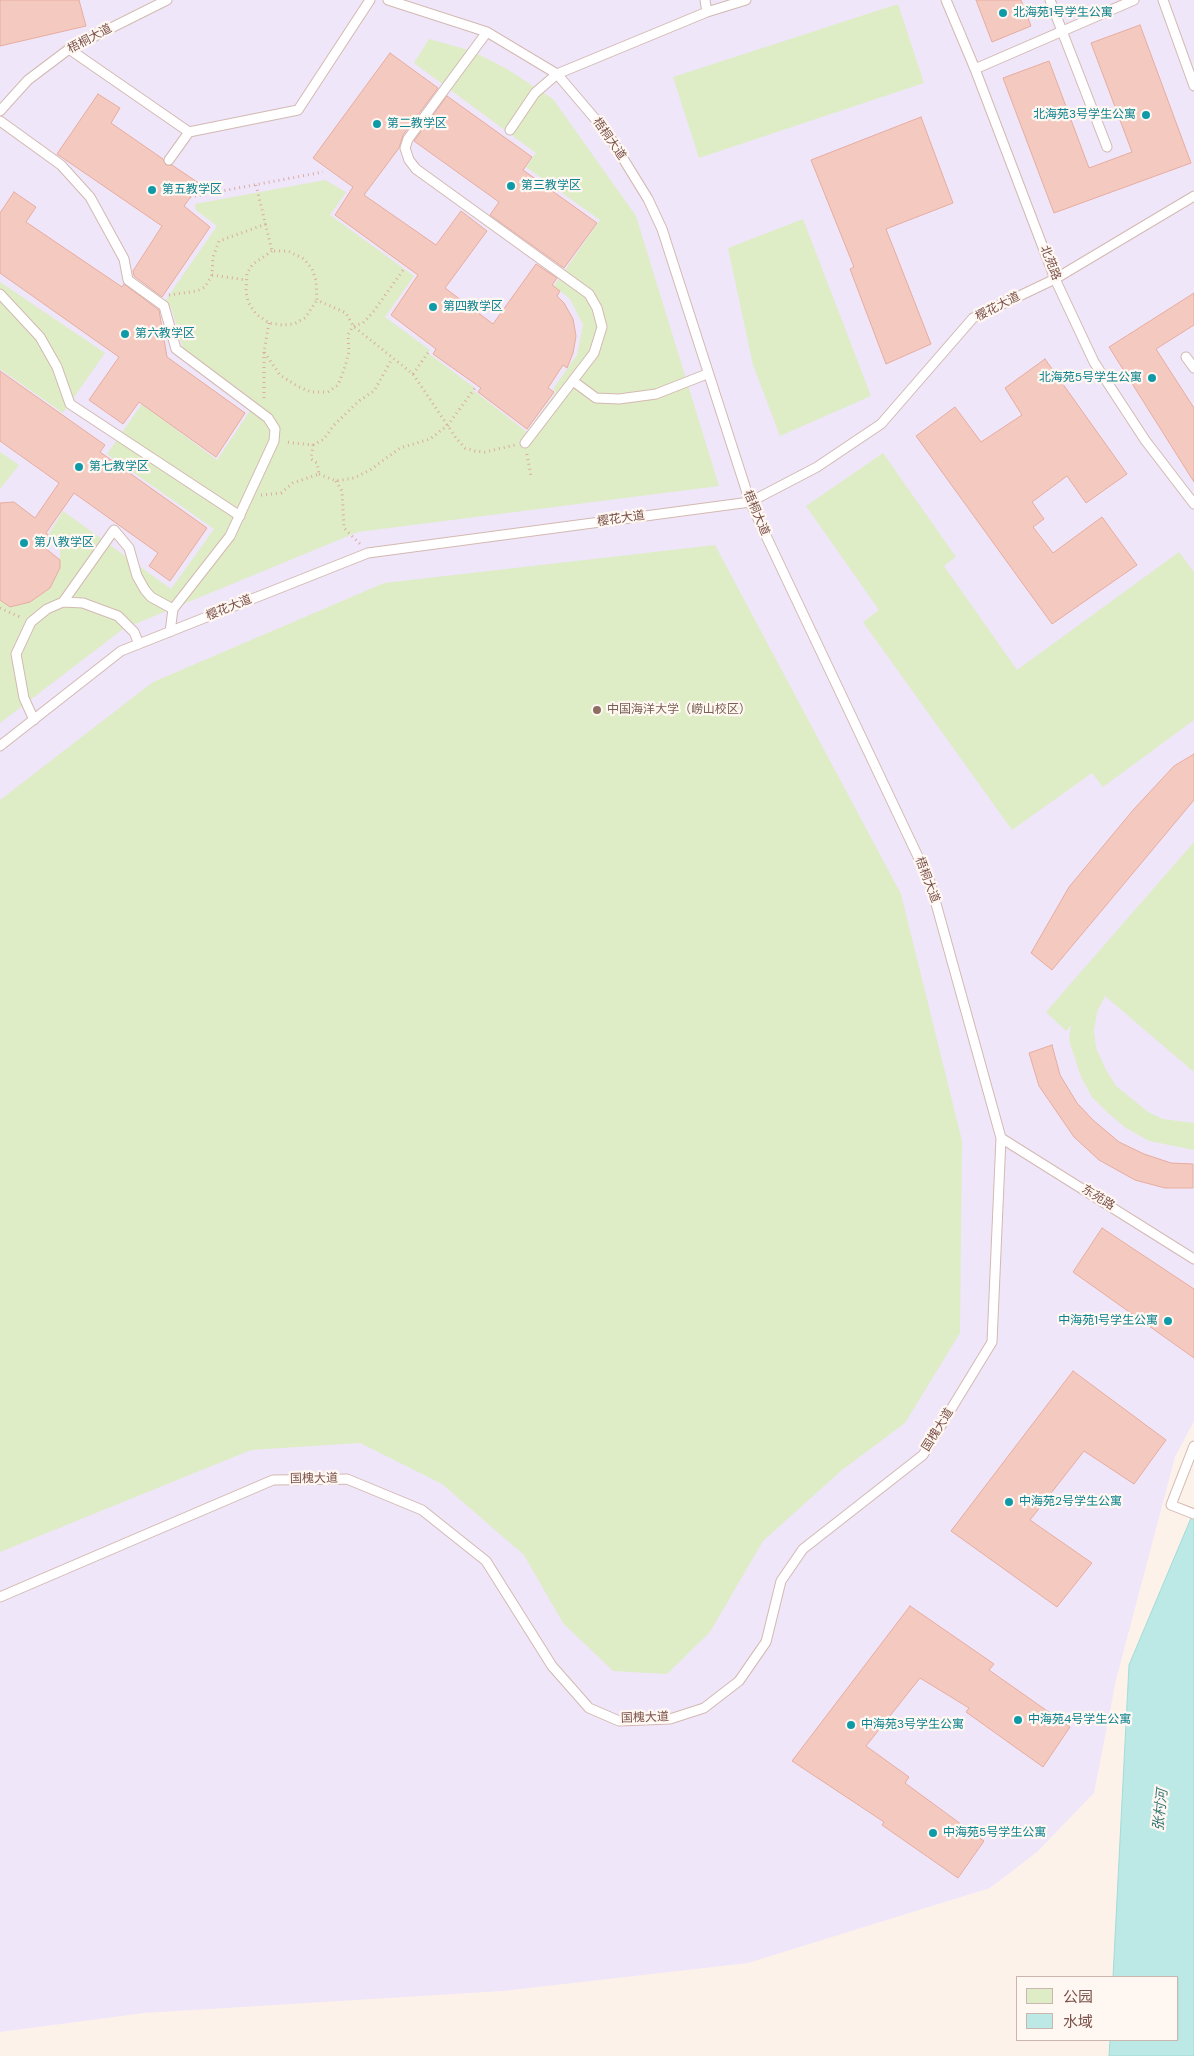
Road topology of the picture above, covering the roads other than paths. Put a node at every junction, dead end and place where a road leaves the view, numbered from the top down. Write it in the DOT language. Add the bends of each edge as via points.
graph roads {
  1 [pos="167,0"];
  2 [pos="370,0"];
  3 [pos="388,0"];
  4 [pos="705,0"];
  5 [pos="746,0"];
  6 [pos="946,0"];
  7 [pos="1050,0"];
  8 [pos="1134,0"];
  9 [pos="1163,0"];
  10 [pos="707,12"];
  11 [pos="487,32"];
  12 [pos="1062,32"];
  13 [pos="69,49"];
  14 [pos="975,69"];
  15 [pos="557,74"];
  16 [pos="1194,86"];
  17 [pos="0,110"];
  18 [pos="0,121"];
  19 [pos="510,130"];
  20 [pos="189,132"];
  21 [pos="1107,147"];
  22 [pos="169,160"];
  23 [pos="1193,199"];
  24 [pos="1055,279"];
  25 [pos="0,294"];
  26 [pos="1186,356"];
  27 [pos="1194,368"];
  28 [pos="707,374"];
  29 [pos="573,381"];
  30 [pos="525,443"];
  31 [pos="750,502"];
  32 [pos="1194,504"];
  33 [pos="240,516"];
  34 [pos="63,602"];
  35 [pos="173,609"];
  36 [pos="170,632"];
  37 [pos="139,644"];
  38 [pos="34,720"];
  39 [pos="0,746"];
  40 [pos="1001,1138"];
  41 [pos="1194,1259"];
  42 [pos="1194,1446"];
  43 [pos="1191,1513"];
  44 [pos="0,1597"];
  1 -- 13 [label="lane, 梧桐大道"];
  2 -- 20 [label="lane" via="298,110"];
  3 -- 11 [label="lane, 梧桐大道"];
  4 -- 10 [label="lane"];
  5 -- 10 [label="lane"];
  6 -- 14 [label="lane, 北苑路"];
  7 -- 12 [label="lane"];
  8 -- 12 [label="lane"];
  9 -- 16 [label="lane"];
  10 -- 15 [label="lane"];
  11 -- 15 [label="lane, 梧桐大道"];
  11 -- 29 [label="lane" via="408,139 405,148 416,168 589,294 602,327 594,353"];
  12 -- 14 [label="lane"];
  12 -- 21 [label="lane"];
  13 -- 17 [label="lane, 梧桐大道" via="28,80"];
  13 -- 20 [label="lane"];
  14 -- 24 [label="lane, 北苑路"];
  15 -- 19 [label="lane" via="535,93"];
  15 -- 28 [label="lane, 梧桐大道" via="608,134 648,199 662,229"];
  18 -- 33 [label="lane" via="61,165 90,197 124,259 128,280 164,306 176,349 268,418 275,430 274,441"];
  20 -- 22 [label="lane"];
  23 -- 24 [label="lane, 樱花大道"];
  24 -- 31 [label="lane, 樱花大道" via="973,318 881,424 816,467"];
  24 -- 32 [label="lane, 北苑路" via="1094,362 1145,440"];
  25 -- 33 [label="lane" via="40,337 57,367 70,404"];
  26 -- 27 [label="lane"];
  28 -- 29 [label="lane" via="656,394 619,399 596,398"];
  28 -- 31 [label="lane, 梧桐大道"];
  29 -- 30 [label="lane"];
  31 -- 36 [label="lane, 樱花大道" via="368,552"];
  31 -- 40 [label="lane, 梧桐大道" via="930,882"];
  33 -- 35 [label="lane" via="230,536"];
  34 -- 35 [label="lane" via="114,530 129,548 145,590 151,598"];
  34 -- 37 [label="lane" via="102,609 118,616 134,632"];
  34 -- 38 [label="lane" via="47,609 31,622 16,654 24,698"];
  35 -- 36 [label="lane"];
  36 -- 37 [label="lane, 樱花大道"];
  37 -- 38 [label="lane, 樱花大道" via="121,651"];
  38 -- 39 [label="lane, 樱花大道"];
  40 -- 41 [label="lane, 东苑路"];
  40 -- 44 [label="lane, 国槐大道" via="992,1342 923,1455 803,1550 781,1580 766,1642 738,1681 704,1708 670,1718 619,1721 589,1708 552,1666 486,1562 422,1510 347,1479 273,1480"];
  42 -- 43 [label="lane" via="1171,1505"];
}
